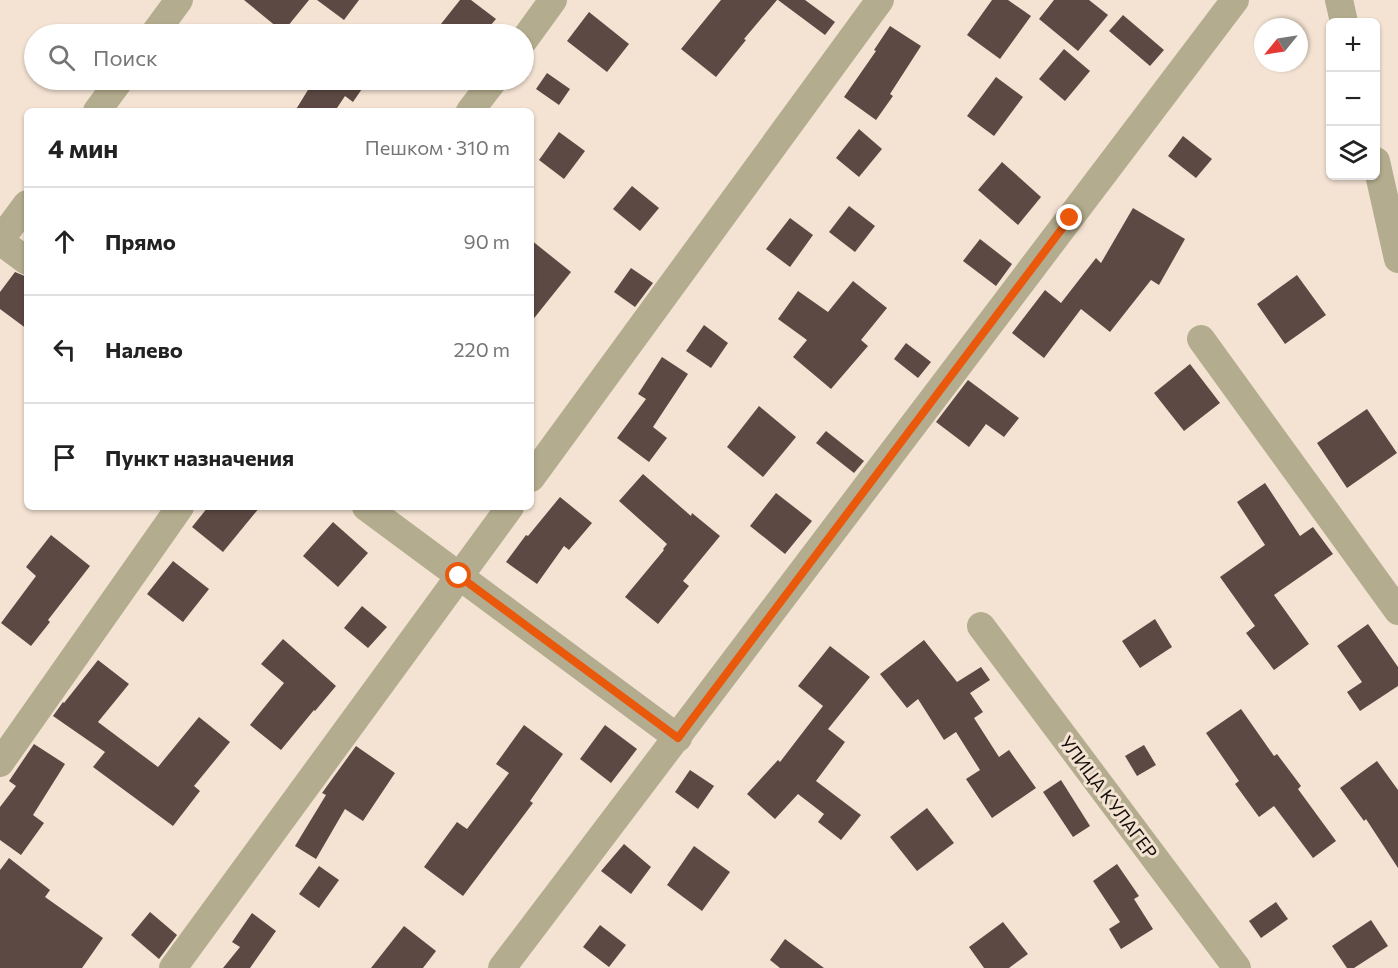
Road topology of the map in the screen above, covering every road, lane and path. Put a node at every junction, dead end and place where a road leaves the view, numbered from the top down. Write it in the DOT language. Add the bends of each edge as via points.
graph roads {
  1 [pos="179,0"];
  2 [pos="553,0"];
  3 [pos="880,0"];
  4 [pos="1235,0"];
  5 [pos="1339,0"];
  6 [pos="1343,18"];
  7 [pos="161,24"];
  8 [pos="534,26"];
  9 [pos="113,90"];
  10 [pos="486,90"];
  11 [pos="99,108"];
  12 [pos="472,108"];
  13 [pos="1380,179"];
  14 [pos="24,208"];
  15 [pos="0,241"];
  16 [pos="24,259"];
  17 [pos="1398,259"];
  18 [pos="1201,339"];
  19 [pos="534,474"];
  20 [pos="178,510"];
  21 [pos="370,510"];
  22 [pos="508,510"];
  23 [pos="459,576"];
  24 [pos="1398,611"];
  25 [pos="981,626"];
  26 [pos="678,738"];
  27 [pos="0,763"];
  28 [pos="173,968"];
  29 [pos="502,968"];
  30 [pos="1237,968"];
  1 -- 7 [label="street"];
  2 -- 8 [label="street"];
  3 -- 19 [label="street"];
  4 -- 26 [label="street"];
  5 -- 6 [label="street"];
  9 -- 11 [label="street"];
  10 -- 12 [label="street"];
  13 -- 17 [label="street"];
  14 -- 15 [label="street"];
  15 -- 16 [label="street"];
  18 -- 24 [label="street"];
  20 -- 27 [label="street"];
  21 -- 23 [label="street"];
  22 -- 23 [label="street"];
  23 -- 26 [label="street"];
  23 -- 28 [label="street"];
  25 -- 30 [label="street, УЛИЦА КУЛАГЕР"];
  26 -- 29 [label="street"];
}
